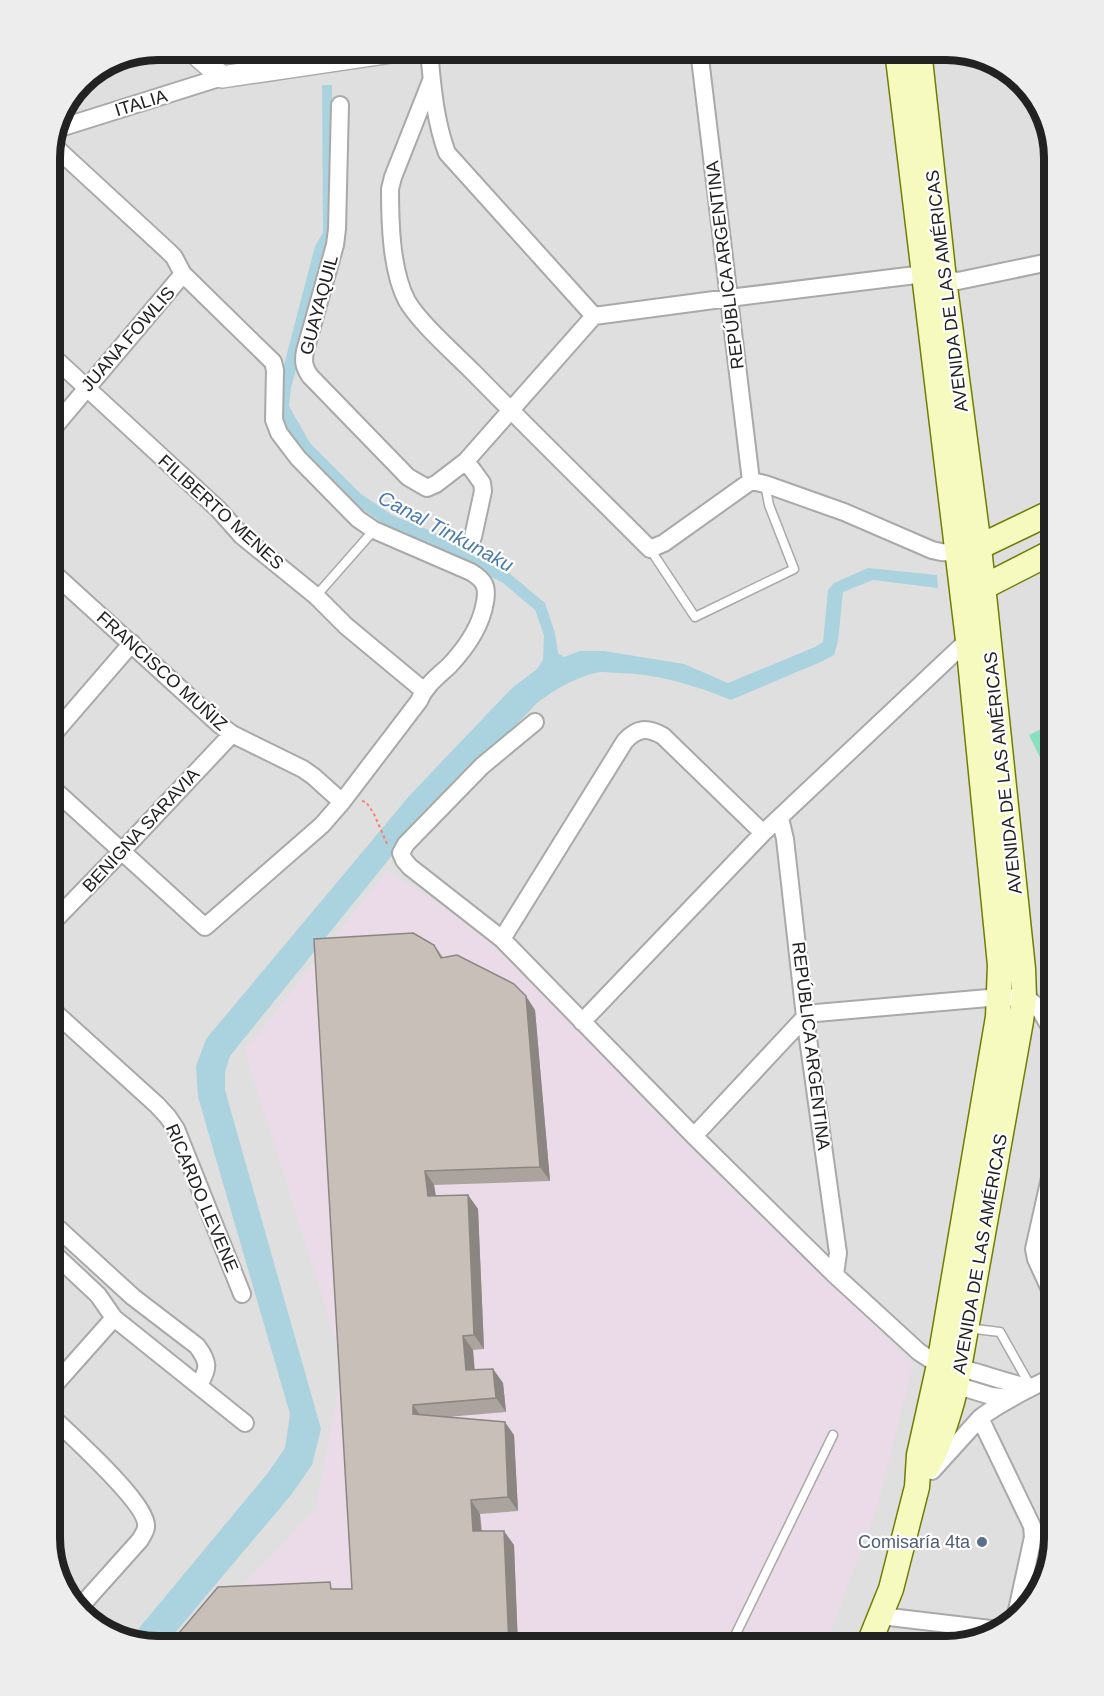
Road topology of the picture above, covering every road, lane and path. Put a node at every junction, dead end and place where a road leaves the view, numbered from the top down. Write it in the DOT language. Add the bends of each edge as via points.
graph roads {
  1 [pos="202,60"];
  2 [pos="337,60"];
  3 [pos="430,60"];
  4 [pos="700,60"];
  5 [pos="899,60"];
  6 [pos="920,60"];
  7 [pos="222,77"];
  8 [pos="432,80"];
  9 [pos="340,105"];
  10 [pos="66,126"];
  11 [pos="60,152"];
  12 [pos="1044,263"];
  13 [pos="183,274"];
  14 [pos="935,278"];
  15 [pos="729,298"];
  16 [pos="594,316"];
  17 [pos="60,363"];
  18 [pos="86,387"];
  19 [pos="510,410"];
  20 [pos="60,420"];
  21 [pos="466,461"];
  22 [pos="758,482"];
  23 [pos="1044,516"];
  24 [pos="374,530"];
  25 [pos="473,537"];
  26 [pos="650,549"];
  27 [pos="968,550"];
  28 [pos="1044,556"];
  29 [pos="60,579"];
  30 [pos="973,592"];
  31 [pos="316,596"];
  32 [pos="968,640"];
  33 [pos="132,643"];
  34 [pos="423,690"];
  35 [pos="535,722"];
  36 [pos="60,726"];
  37 [pos="232,734"];
  38 [pos="60,795"];
  39 [pos="342,802"];
  40 [pos="374,814"];
  41 [pos="780,818"];
  42 [pos="764,833"];
  43 [pos="390,851"];
  44 [pos="121,852"];
  45 [pos="60,915"];
  46 [pos="502,939"];
  47 [pos="1000,997"];
  48 [pos="1024,998"];
  49 [pos="60,1017"];
  50 [pos="806,1017"];
  51 [pos="1044,1017"];
  52 [pos="582,1022"];
  53 [pos="694,1136"];
  54 [pos="1044,1204"];
  55 [pos="60,1230"];
  56 [pos="60,1259"];
  57 [pos="835,1275"];
  58 [pos="1044,1276"];
  59 [pos="242,1294"];
  60 [pos="114,1318"];
  61 [pos="966,1328"];
  62 [pos="952,1372"];
  63 [pos="60,1379"];
  64 [pos="1044,1381"];
  65 [pos="199,1384"];
  66 [pos="1031,1388"];
  67 [pos="1010,1398"];
  68 [pos="980,1418"];
  69 [pos="245,1423"];
  70 [pos="60,1425"];
  71 [pos="832,1435"];
  72 [pos="917,1487"];
  73 [pos="84,1602"];
  74 [pos="1018,1604"];
  75 [pos="881,1616"];
  76 [pos="984,1628"];
  77 [pos="735,1636"];
  78 [pos="873,1636"];
  1 -- 7 [label="street"];
  2 -- 7 [label="street"];
  3 -- 8 [label="street"];
  4 -- 15 [label="street, REPÚBLICA ARGENTINA"];
  5 -- 14 [label="main road, AVENIDA DE LAS AMÉRICAS"];
  6 -- 14 [label="main road, AVENIDA DE LAS AMÉRICAS"];
  7 -- 10 [label="street, ITALIA"];
  8 -- 16 [label="street" via="447,153"];
  8 -- 19 [label="street" via="390,189 398,279 422,319"];
  9 -- 21 [label="street, GUAYAQUIL" via="337,230 304,367 408,477 427,488"];
  11 -- 13 [label="street, GUAYAQUIL" via="168,251"];
  12 -- 14 [label="street" via="958,281"];
  13 -- 18 [label="street, JUANA FOWLIS"];
  13 -- 24 [label="street, GUAYAQUIL" via="273,362 274,420 279,433 298,458 358,519"];
  14 -- 15 [label="street" via="916,275"];
  14 -- 27 [label="main road, AVENIDA DE LAS AMÉRICAS"];
  15 -- 16 [label="street"];
  15 -- 22 [label="street, REPÚBLICA ARGENTINA"];
  16 -- 19 [label="street"];
  17 -- 18 [label="street, FILIBERTO MENES"];
  18 -- 20 [label="street, JUANA FOWLIS"];
  18 -- 31 [label="street, FILIBERTO MENES" via="242,536"];
  19 -- 21 [label="street"];
  19 -- 26 [label="street"];
  21 -- 25 [label="street" via="482,483 483,491"];
  22 -- 26 [label="street"];
  22 -- 26 [label="lane" via="794,569 695,617"];
  22 -- 27 [label="street" via="844,512 932,550"];
  23 -- 27 [label="main road"];
  24 -- 31 [label="lane"];
  24 -- 34 [label="street" via="471,572 486,588 484,610 472,637"];
  27 -- 30 [label="main road, AVENIDA DE LAS AMÉRICAS"];
  28 -- 30 [label="main road"];
  29 -- 33 [label="street, FRANCISCO MUÑIZ"];
  30 -- 32 [label="main road, AVENIDA DE LAS AMÉRICAS"];
  30 -- 48 [label="main road, AVENIDA DE LAS AMÉRICAS"];
  31 -- 34 [label="street, FILIBERTO MENES"];
  32 -- 41 [label="street"];
  32 -- 47 [label="main road, AVENIDA DE LAS AMÉRICAS"];
  33 -- 36 [label="street"];
  33 -- 37 [label="street, FRANCISCO MUÑIZ"];
  34 -- 39 [label="street"];
  35 -- 46 [label="street" via="482,766 401,853 410,867"];
  37 -- 39 [label="street, FRANCISCO MUÑIZ" via="303,769"];
  37 -- 44 [label="street, BENIGNA SARAVIA"];
  38 -- 44 [label="street"];
  39 -- 44 [label="street" via="322,825 205,927"];
  40 -- 43 [label="path"];
  41 -- 42 [label="street"];
  41 -- 50 [label="street, REPÚBLICA ARGENTINA"];
  42 -- 46 [label="street" via="663,736 640,729 625,741"];
  42 -- 52 [label="street"];
  44 -- 45 [label="street, BENIGNA SARAVIA"];
  46 -- 52 [label="street"];
  47 -- 48 [label="street"];
  47 -- 50 [label="street" via="824,1011"];
  47 -- 62 [label="main road, AVENIDA DE LAS AMÉRICAS"];
  48 -- 51 [label="street"];
  48 -- 61 [label="main road, AVENIDA DE LAS AMÉRICAS"];
  49 -- 59 [label="street, RICARDO LEVENE" via="157,1105 176,1129"];
  50 -- 53 [label="street"];
  50 -- 57 [label="street, REPÚBLICA ARGENTINA" via="838,1253"];
  52 -- 53 [label="street"];
  53 -- 57 [label="street"];
  54 -- 58 [label="street" via="1034,1249"];
  55 -- 65 [label="street" via="133,1297 197,1346 207,1370"];
  56 -- 60 [label="street" via="98,1294"];
  57 -- 62 [label="street" via="919,1352"];
  60 -- 63 [label="street"];
  60 -- 65 [label="street"];
  61 -- 62 [label="main road, AVENIDA DE LAS AMÉRICAS"];
  61 -- 66 [label="lane" via="1000,1332"];
  62 -- 66 [label="street"];
  62 -- 67 [label="street" via="968,1389"];
  62 -- 72 [label="main road, AVENIDA DE LAS AMÉRICAS" via="919,1455"];
  64 -- 66 [label="street"];
  65 -- 69 [label="street"];
  66 -- 67 [label="street"];
  67 -- 68 [label="street"];
  68 -- 72 [label="street"];
  68 -- 74 [label="street" via="1032,1526"];
  70 -- 73 [label="street" via="131,1496 146,1527 140,1540"];
  71 -- 77 [label="lane"];
  72 -- 75 [label="main road, AVENIDA DE LAS AMÉRICAS"];
  75 -- 76 [label="street"];
  75 -- 78 [label="main road, AVENIDA DE LAS AMÉRICAS"];
}
